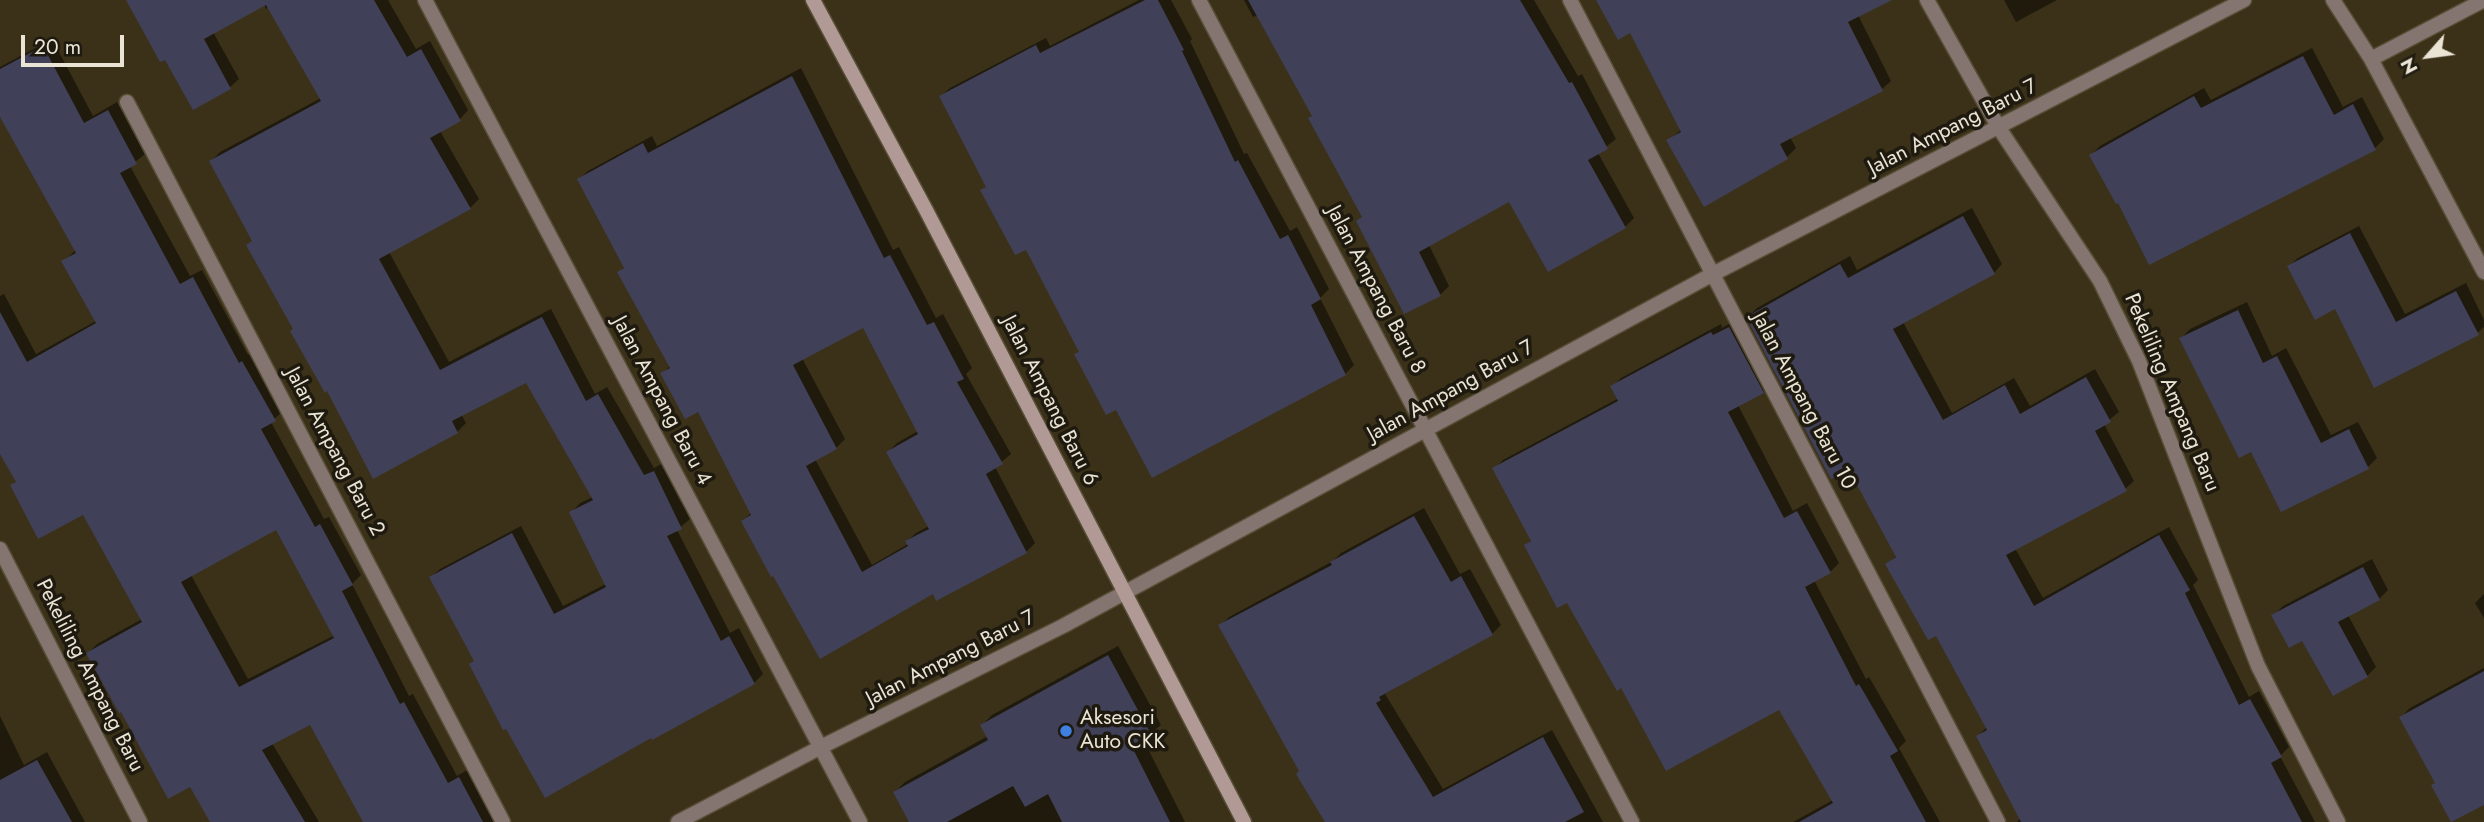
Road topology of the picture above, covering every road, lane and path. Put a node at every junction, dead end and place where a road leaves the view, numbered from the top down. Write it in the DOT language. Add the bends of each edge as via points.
graph roads {
  1 [pos="425,0"];
  2 [pos="813,0"];
  3 [pos="1199,0"];
  4 [pos="1570,0"];
  5 [pos="1927,0"];
  6 [pos="2244,0"];
  7 [pos="2333,0"];
  8 [pos="2484,0"];
  9 [pos="2371,60"];
  10 [pos="127,102"];
  11 [pos="1999,128"];
  12 [pos="2484,272"];
  13 [pos="1713,274"];
  14 [pos="1425,430"];
  15 [pos="0,549"];
  16 [pos="1125,593"];
  17 [pos="821,747"];
  18 [pos="140,822"];
  19 [pos="503,822"];
  20 [pos="678,822"];
  21 [pos="860,822"];
  22 [pos="1244,822"];
  23 [pos="1632,822"];
  24 [pos="1998,822"];
  25 [pos="2338,822"];
  1 -- 17 [label="street, Jalan Ampang Baru 4"];
  2 -- 16 [label="main road, Jalan Ampang Baru 6"];
  3 -- 14 [label="street, Jalan Ampang Baru 8"];
  4 -- 13 [label="street, Jalan Ampang Baru 10"];
  5 -- 11 [label="street, Pekeliling Ampang Baru"];
  6 -- 11 [label="street, Jalan Ampang Baru 7"];
  7 -- 9 [label="street"];
  8 -- 9 [label="street"];
  9 -- 12 [label="street"];
  10 -- 19 [label="street, Jalan Ampang Baru 2"];
  11 -- 13 [label="street, Jalan Ampang Baru 7"];
  11 -- 25 [label="street, Pekeliling Ampang Baru" via="2100,281 2139,361 2258,666"];
  13 -- 14 [label="street, Jalan Ampang Baru 7"];
  13 -- 24 [label="street, Jalan Ampang Baru 10"];
  14 -- 16 [label="street, Jalan Ampang Baru 7"];
  14 -- 23 [label="street, Jalan Ampang Baru 8"];
  15 -- 18 [label="street, Pekeliling Ampang Baru"];
  16 -- 17 [label="street, Jalan Ampang Baru 7"];
  16 -- 22 [label="main road, Jalan Ampang Baru 6"];
  17 -- 20 [label="street, Jalan Ampang Baru 7"];
  17 -- 21 [label="street, Jalan Ampang Baru 4"];
}
